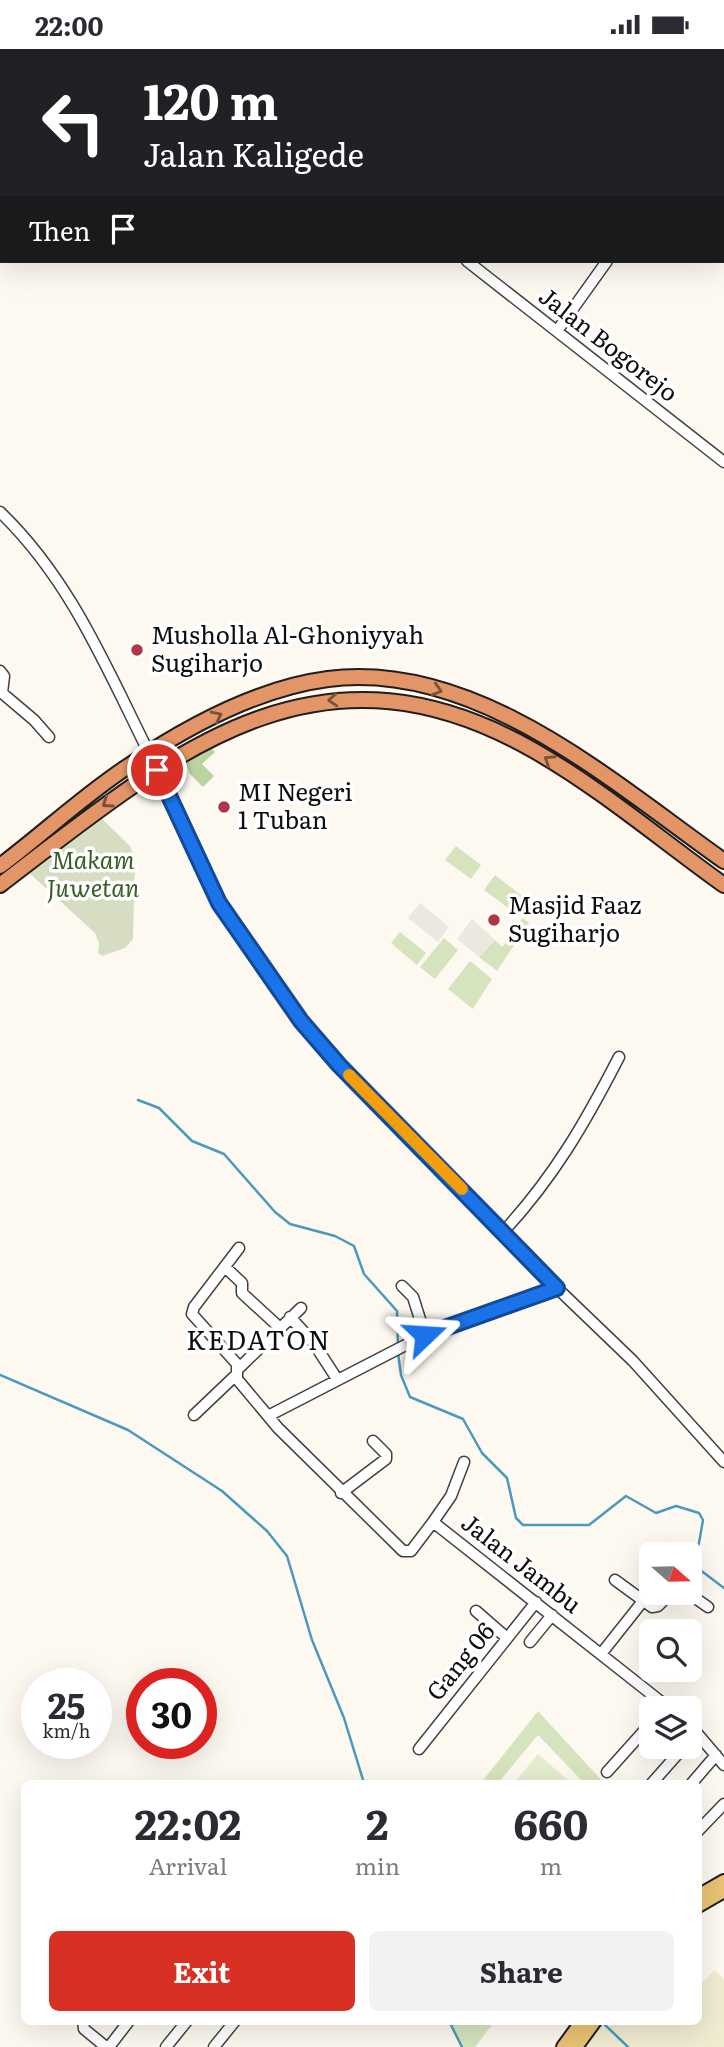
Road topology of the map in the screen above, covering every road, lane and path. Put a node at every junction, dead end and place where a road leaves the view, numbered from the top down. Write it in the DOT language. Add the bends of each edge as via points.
graph roads {
  1 [pos="470,263"];
  2 [pos="606,263"];
  3 [pos="556,331"];
  4 [pos="724,462"];
  5 [pos="0,512"];
  6 [pos="0,671"];
  7 [pos="48,737"];
  8 [pos="149,753"];
  9 [pos="573,755"];
  10 [pos="157,770"];
  11 [pos="82,821"];
  12 [pos="673,825"];
  13 [pos="642,826"];
  14 [pos="724,861"];
  15 [pos="0,866"];
  16 [pos="724,875"];
  17 [pos="0,877"];
  18 [pos="0,885"];
  19 [pos="724,885"];
  20 [pos="619,1057"];
  21 [pos="503,1232"];
  22 [pos="239,1248"];
  23 [pos="225,1267"];
  24 [pos="402,1286"];
  25 [pos="557,1288"];
  26 [pos="301,1308"];
  27 [pos="290,1317"];
  28 [pos="279,1327"];
  29 [pos="425,1335"];
  30 [pos="237,1372"];
  31 [pos="337,1379"];
  32 [pos="194,1415"];
  33 [pos="268,1416"];
  34 [pos="373,1441"];
  35 [pos="724,1442"];
  36 [pos="714,1449"];
  37 [pos="464,1462"];
  38 [pos="724,1462"];
  39 [pos="341,1493"];
  40 [pos="433,1522"];
  41 [pos="615,1580"];
  42 [pos="639,1598"];
  43 [pos="536,1602"];
  44 [pos="702,1603"];
  45 [pos="640,1605"];
  46 [pos="708,1607"];
  47 [pos="476,1611"];
  48 [pos="552,1615"];
  49 [pos="507,1638"];
  50 [pos="530,1642"];
  51 [pos="601,1654"];
  52 [pos="653,1696"];
  53 [pos="639,1736"];
  54 [pos="702,1742"];
  55 [pos="419,1749"];
  56 [pos="716,1755"];
  57 [pos="673,1759"];
  58 [pos="724,1765"];
  59 [pos="607,1772"];
  60 [pos="655,1780"];
  61 [pos="695,1780"];
  62 [pos="724,1804"];
  63 [pos="702,1823"];
  64 [pos="724,1881"];
  65 [pos="724,1891"];
  66 [pos="702,1894"];
  67 [pos="702,1904"];
  68 [pos="84,2025"];
  69 [pos="126,2025"];
  70 [pos="184,2025"];
  71 [pos="232,2025"];
  72 [pos="579,2025"];
  73 [pos="593,2025"];
  74 [pos="107,2047"];
  75 [pos="166,2047"];
  76 [pos="214,2047"];
  77 [pos="563,2047"];
  78 [pos="576,2047"];
  1 -- 3 [label="street, Jalan Bogorejo"];
  2 -- 3 [label="street"];
  3 -- 4 [label="street, Jalan Bogorejo"];
  5 -- 8 [label="street" via="41,556 69,597"];
  6 -- 7 [label="street" via="4,676 2,692"];
  8 -- 9 [label="highway, one-way" via="254,700 310,683 352,678 406,682 469,700 526,726"];
  8 -- 15 [label="highway"];
  9 -- 12 [label="highway"];
  9 -- 13 [label="highway" via="580,770 654,825 651,829"];
  10 -- 11 [label="highway, one-way"];
  13 -- 10 [label="highway, one-way" via="522,744 451,715 395,702 328,700 288,707 227,730"];
  10 -- 21 [label="street" via="219,903 282,997 318,1043"];
  11 -- 17 [label="highway" via="67,824"];
  11 -- 18 [label="highway"];
  12 -- 14 [label="highway"];
  12 -- 16 [label="highway" via="664,824 662,829"];
  13 -- 19 [label="highway"];
  20 -- 21 [label="street" via="568,1152"];
  21 -- 25 [label="street"];
  22 -- 23 [label="street"];
  23 -- 28 [label="street" via="242,1283 242,1293"];
  23 -- 30 [label="street, Jalan Jambu" via="192,1314"];
  24 -- 29 [label="street" via="412,1297"];
  25 -- 29 [label="street"];
  25 -- 36 [label="street"];
  26 -- 27 [label="street"];
  27 -- 28 [label="street"];
  27 -- 31 [label="street"];
  28 -- 30 [label="street"];
  29 -- 31 [label="street"];
  30 -- 32 [label="street"];
  30 -- 33 [label="street, Jalan Jambu"];
  31 -- 33 [label="street"];
  33 -- 39 [label="street, Jalan Jambu"];
  34 -- 39 [label="street" via="386,1459"];
  35 -- 36 [label="street"];
  36 -- 38 [label="street"];
  37 -- 40 [label="street" via="451,1496"];
  39 -- 40 [label="street, Jalan Jambu" via="405,1552 413,1549"];
  40 -- 43 [label="street, Jalan Jambu"];
  41 -- 42 [label="street"];
  43 -- 48 [label="street, Jalan Jambu"];
  43 -- 49 [label="street, Gang 06"];
  44 -- 46 [label="street"];
  45 -- 51 [label="street"];
  47 -- 49 [label="street"];
  48 -- 50 [label="street"];
  48 -- 51 [label="street, Jalan Jambu"];
  49 -- 55 [label="street, Gang 06"];
  51 -- 52 [label="street, Jalan Jambu"];
  53 -- 59 [label="street"];
  54 -- 56 [label="street"];
  56 -- 58 [label="street"];
  56 -- 61 [label="street"];
  57 -- 60 [label="street"];
  62 -- 63 [label="street"];
  64 -- 66 [label="main road"];
  65 -- 67 [label="main road"];
  68 -- 74 [label="street"];
  69 -- 74 [label="street"];
  70 -- 75 [label="street"];
  71 -- 76 [label="street"];
  72 -- 77 [label="main road"];
  73 -- 78 [label="main road"];
}
